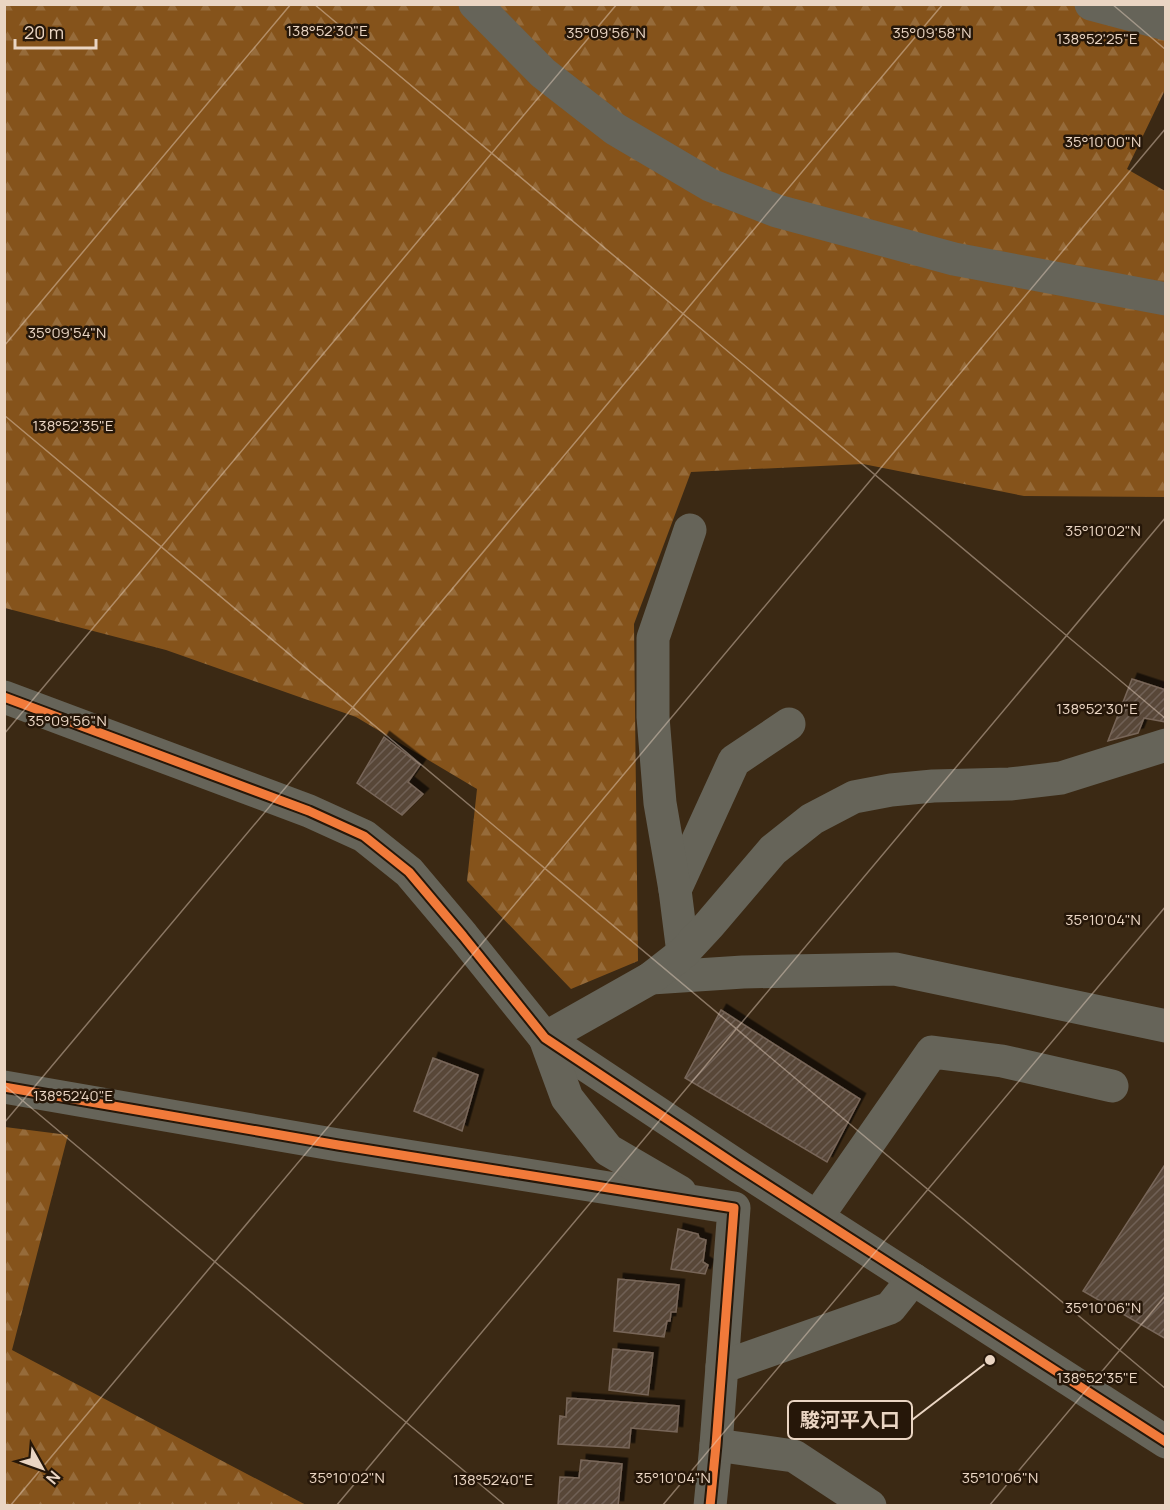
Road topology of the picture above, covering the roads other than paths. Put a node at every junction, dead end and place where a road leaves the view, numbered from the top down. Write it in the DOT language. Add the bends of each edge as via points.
graph roads {
  1 [pos="475,4"];
  2 [pos="1091,4"];
  3 [pos="1166,24"];
  4 [pos="1166,299"];
  5 [pos="690,530"];
  6 [pos="4,697"];
  7 [pos="789,724"];
  8 [pos="1166,744"];
  9 [pos="675,890"];
  10 [pos="683,952"];
  11 [pos="651,978"];
  12 [pos="1166,1026"];
  13 [pos="545,1038"];
  14 [pos="1112,1086"];
  15 [pos="4,1087"];
  16 [pos="739,1167"];
  17 [pos="734,1208"];
  18 [pos="817,1217"];
  19 [pos="913,1279"];
  20 [pos="722,1368"];
  21 [pos="1166,1442"];
  22 [pos="716,1445"];
  23 [pos="710,1506"];
  24 [pos="870,1506"];
  1 -- 4 [label="street" via="543,74 615,129 710,184 777,211 954,259"];
  2 -- 3 [label="street"];
  5 -- 9 [label="street" via="653,638 653,717 660,803"];
  6 -- 13 [label="street" via="309,811 364,836 409,872"];
  7 -- 9 [label="street" via="734,761"];
  8 -- 10 [label="street" via="1061,778 933,786 854,797 812,819 773,850"];
  9 -- 10 [label="street"];
  10 -- 11 [label="street"];
  11 -- 12 [label="street" via="895,969"];
  11 -- 13 [label="street"];
  13 -- 16 [label="street"];
  13 -- 17 [label="street" via="567,1098 608,1150 682,1193"];
  14 -- 18 [label="street" via="1002,1061 932,1052"];
  15 -- 17 [label="street"];
  16 -- 17 [label="street"];
  16 -- 18 [label="street"];
  17 -- 20 [label="street"];
  18 -- 19 [label="street"];
  19 -- 20 [label="street" via="890,1308"];
  19 -- 21 [label="street"];
  20 -- 22 [label="street"];
  22 -- 23 [label="street"];
  22 -- 24 [label="street" via="794,1456"];
}
